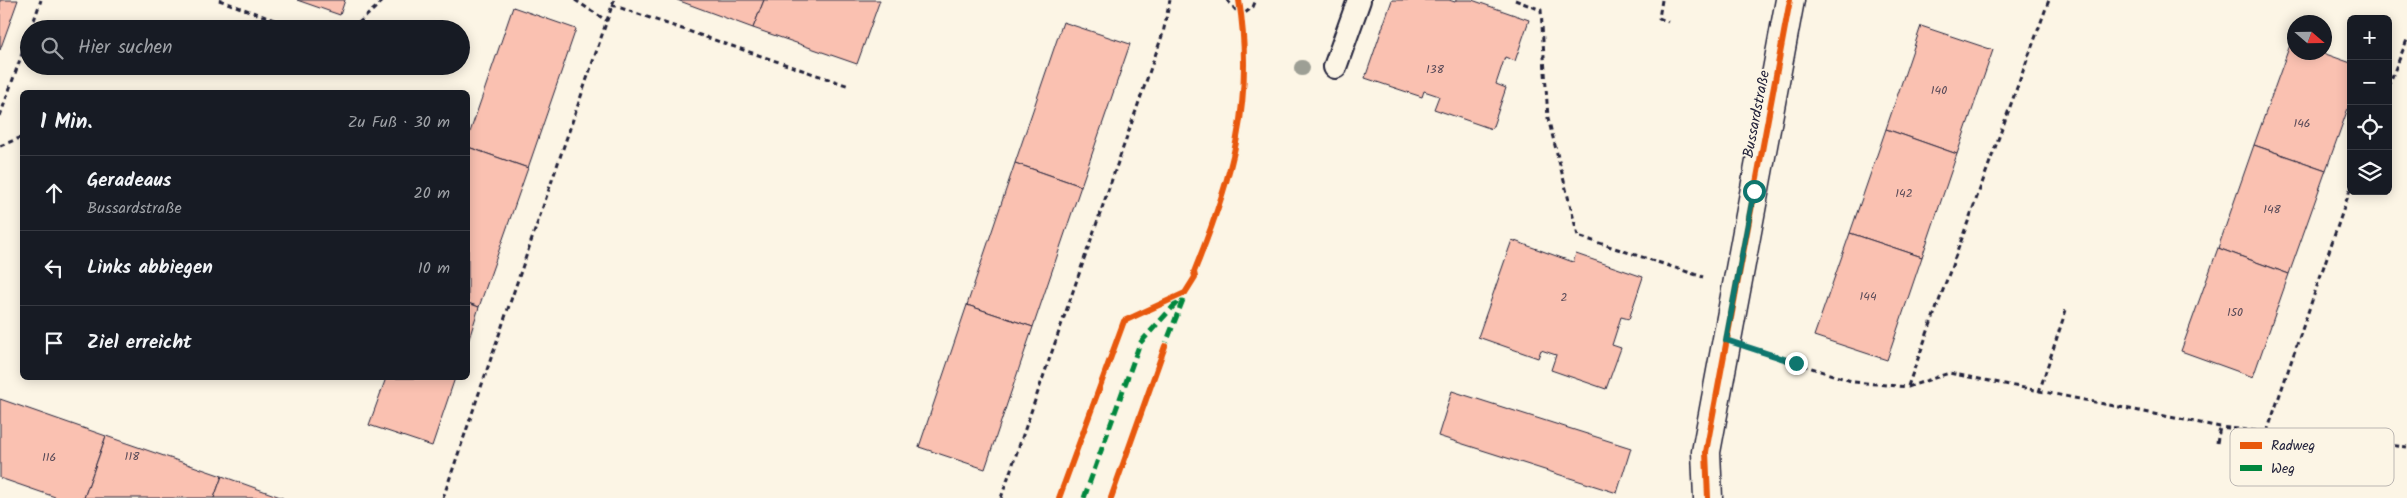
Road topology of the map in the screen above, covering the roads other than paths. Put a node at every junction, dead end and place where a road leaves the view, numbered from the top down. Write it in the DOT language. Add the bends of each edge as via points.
graph roads {
  1 [pos="1790,0"];
  2 [pos="1352,4"];
  3 [pos="1335,68"];
  4 [pos="1708,498"];
  1 -- 4 [label="street, Bussardstraße" via="1706,452"];
  2 -- 3 [label="lane"];
}
